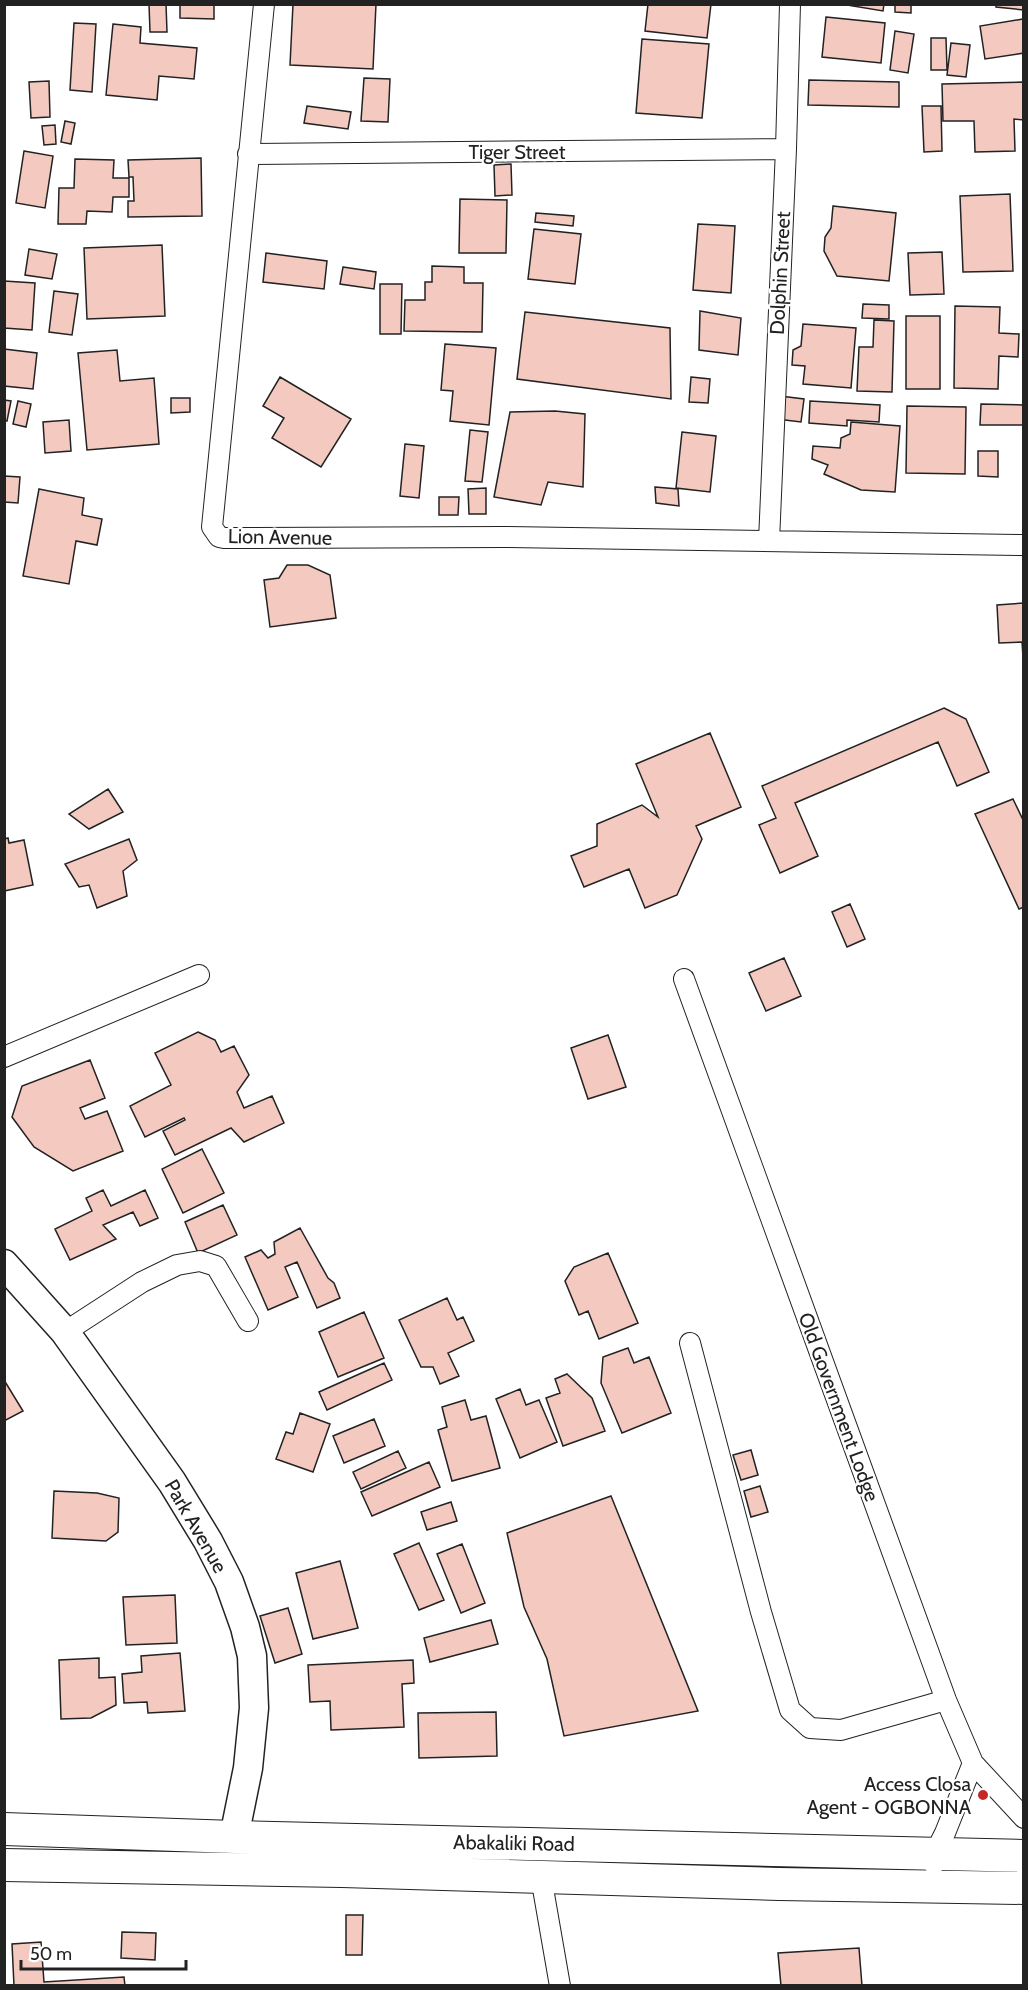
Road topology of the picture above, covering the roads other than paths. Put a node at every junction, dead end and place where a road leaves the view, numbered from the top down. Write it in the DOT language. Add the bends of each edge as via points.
graph roads {
  1 [pos="264,4"];
  2 [pos="790,4"];
  3 [pos="786,149"];
  4 [pos="248,154"];
  5 [pos="769,541"];
  6 [pos="1023,545"];
  7 [pos="199,975"];
  8 [pos="684,979"];
  9 [pos="4,1057"];
  10 [pos="4,1264"];
  11 [pos="248,1321"];
  12 [pos="65,1332"];
  13 [pos="690,1343"];
  14 [pos="946,1700"];
  15 [pos="972,1763"];
  16 [pos="1023,1818"];
  17 [pos="4,1829"];
  18 [pos="234,1837"];
  19 [pos="935,1853"];
  20 [pos="1023,1856"];
  21 [pos="4,1864"];
  22 [pos="541,1876"];
  23 [pos="931,1887"];
  24 [pos="1023,1888"];
  25 [pos="560,1986"];
  1 -- 4 [label="street, Lion Avenue"];
  2 -- 3 [label="street, Dolphin Street"];
  3 -- 4 [label="street, Tiger Street"];
  3 -- 5 [label="street, Dolphin Street"];
  4 -- 5 [label="street, Lion Avenue" via="212,527 219,537"];
  5 -- 6 [label="street"];
  7 -- 9 [label="street"];
  8 -- 14 [label="street, Old Government Lodge"];
  10 -- 12 [label="street, Park Avenue"];
  11 -- 12 [label="street" via="216,1266 200,1261 177,1265 142,1282"];
  12 -- 18 [label="street, Park Avenue" via="172,1482 229,1582 245,1627 252,1656 254,1708 248,1768"];
  13 -- 14 [label="street" via="790,1710 810,1728 841,1730"];
  14 -- 15 [label="street, Old Government Lodge"];
  15 -- 16 [label="street, Old Government Lodge"];
  15 -- 19 [label="street"];
  17 -- 18 [label="main road, Abakaliki Road"];
  18 -- 19 [label="main road, Abakaliki Road"];
  19 -- 20 [label="main road, Abakaliki Road"];
  19 -- 23 [label="street"];
  21 -- 22 [label="main road, Abakaliki Road"];
  22 -- 23 [label="main road, Abakaliki Road"];
  22 -- 25 [label="street"];
  23 -- 24 [label="main road, Abakaliki Road"];
}
